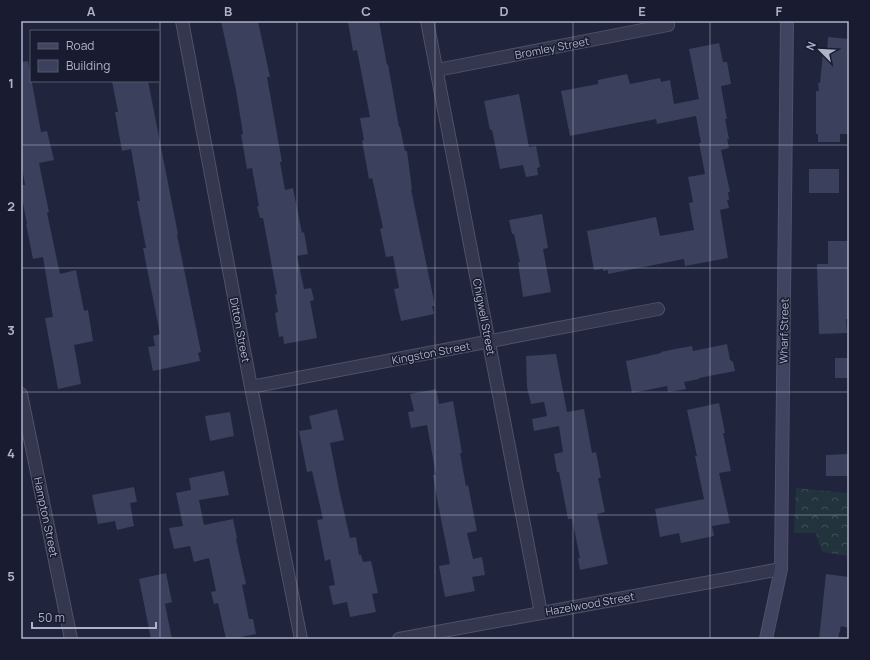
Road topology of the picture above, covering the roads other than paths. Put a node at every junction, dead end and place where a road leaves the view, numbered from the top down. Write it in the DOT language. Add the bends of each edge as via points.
graph roads {
  1 [pos="182,21"];
  2 [pos="427,21"];
  3 [pos="787,21"];
  4 [pos="668,23"];
  5 [pos="437,70"];
  6 [pos="658,309"];
  7 [pos="489,342"];
  8 [pos="251,386"];
  9 [pos="21,394"];
  10 [pos="781,569"];
  11 [pos="541,613"];
  12 [pos="71,639"];
  13 [pos="301,639"];
  14 [pos="399,639"];
  15 [pos="766,639"];
  1 -- 8 [label="street, Ditton Street"];
  2 -- 5 [label="street, Chigwell Street"];
  3 -- 10 [label="street, Wharf Street"];
  4 -- 5 [label="street, Bromley Street"];
  5 -- 7 [label="street, Chigwell Street"];
  6 -- 7 [label="street, Kingston Street"];
  7 -- 8 [label="street, Kingston Street"];
  7 -- 11 [label="street, Chigwell Street"];
  8 -- 13 [label="street, Ditton Street"];
  9 -- 12 [label="street, Hampton Street"];
  10 -- 11 [label="street, Hazelwood Street"];
  10 -- 15 [label="street, Wharf Street"];
  11 -- 14 [label="street, Hazelwood Street"];
}
